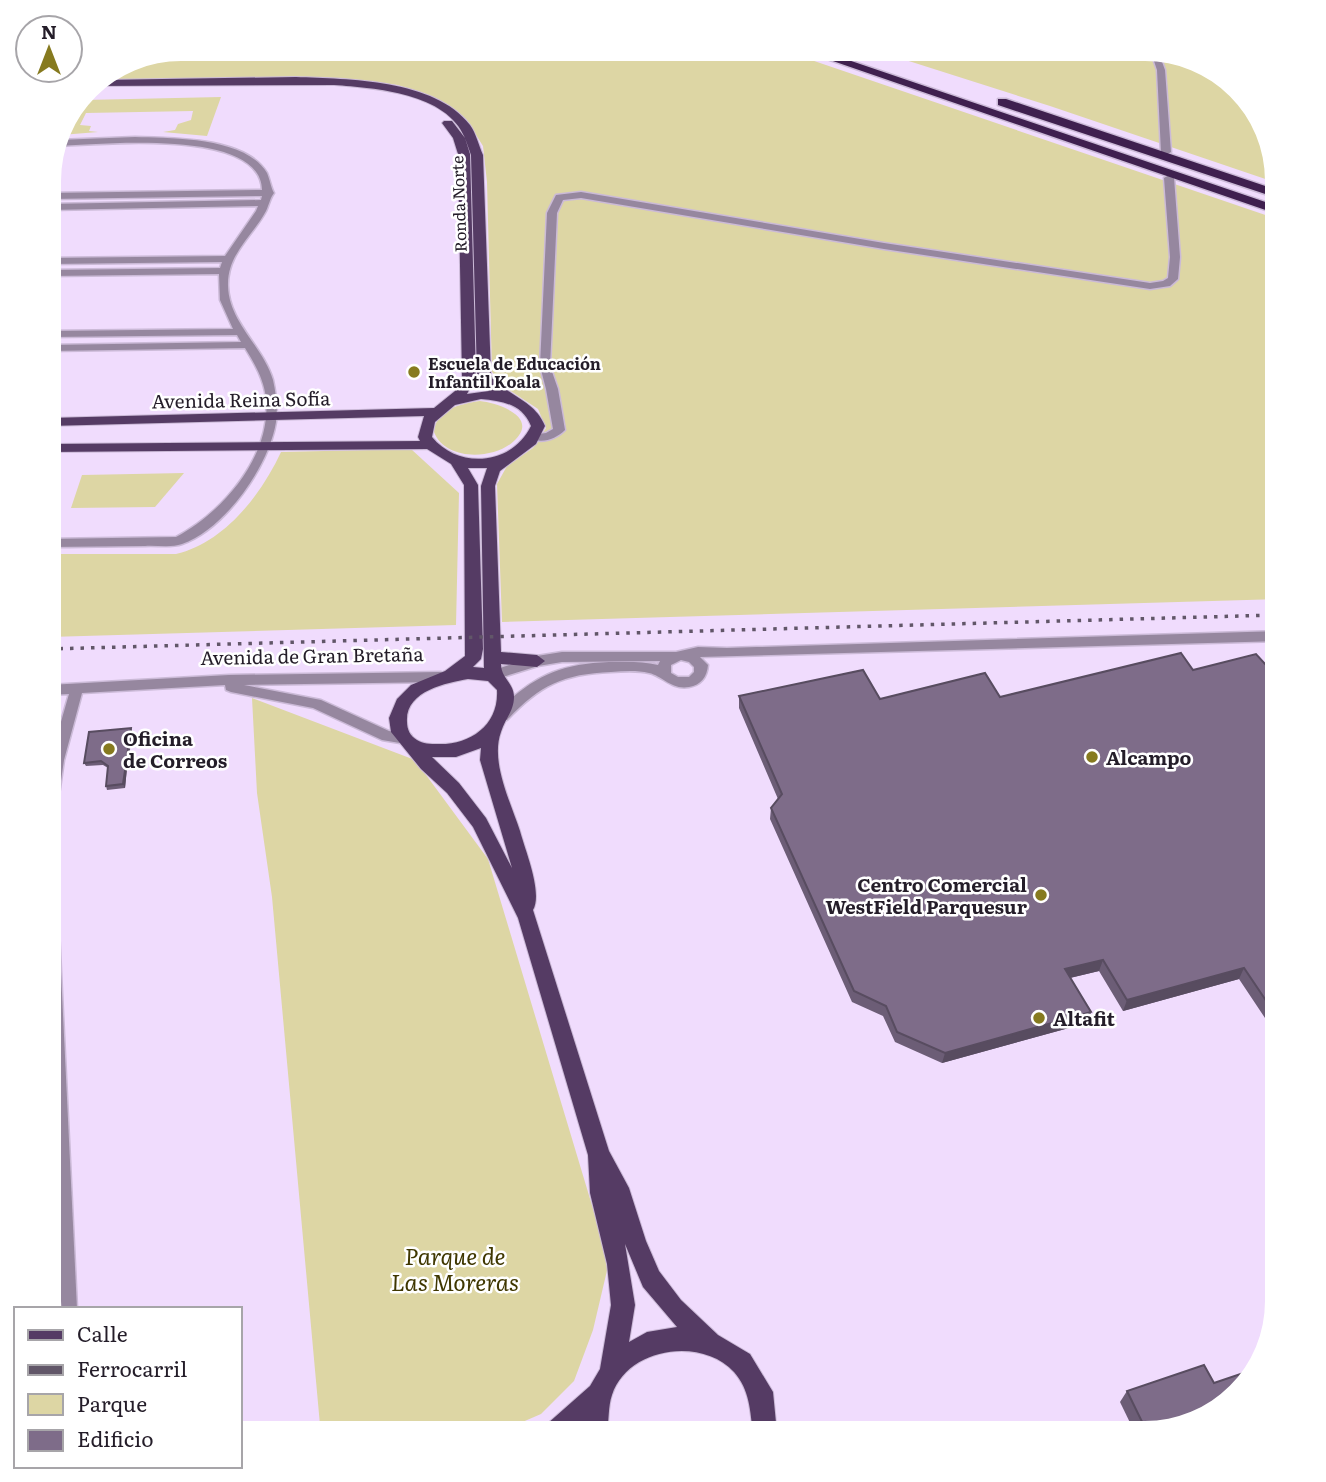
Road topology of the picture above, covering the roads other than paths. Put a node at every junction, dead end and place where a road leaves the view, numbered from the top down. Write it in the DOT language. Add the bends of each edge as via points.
graph roads {
  1 [pos="841,62"];
  2 [pos="881,62"];
  3 [pos="1158,63"];
  4 [pos="114,83"];
  5 [pos="105,89"];
  6 [pos="68,143"];
  7 [pos="1166,152"];
  8 [pos="1169,178"];
  9 [pos="1265,190"];
  10 [pos="62,196"];
  11 [pos="267,198"];
  12 [pos="62,206"];
  13 [pos="1265,206"];
  14 [pos="228,259"];
  15 [pos="62,261"];
  16 [pos="224,271"];
  17 [pos="62,274"];
  18 [pos="239,332"];
  19 [pos="62,334"];
  20 [pos="84,334"];
  21 [pos="249,345"];
  22 [pos="79,347"];
  23 [pos="62,348"];
  24 [pos="512,399"];
  25 [pos="450,402"];
  26 [pos="434,412"];
  27 [pos="62,422"];
  28 [pos="270,423"];
  29 [pos="535,437"];
  30 [pos="264,445"];
  31 [pos="430,446"];
  32 [pos="62,448"];
  33 [pos="502,460"];
  34 [pos="457,461"];
  35 [pos="62,543"];
  36 [pos="1265,636"];
  37 [pos="727,653"];
  38 [pos="680,656"];
  39 [pos="493,657"];
  40 [pos="537,661"];
  41 [pos="702,668"];
  42 [pos="663,672"];
  43 [pos="493,675"];
  44 [pos="446,676"];
  45 [pos="185,682"];
  46 [pos="77,688"];
  47 [pos="62,689"];
  48 [pos="496,724"];
  49 [pos="409,742"];
  50 [pos="61,744"];
  51 [pos="528,918"];
  52 [pos="599,1154"];
  53 [pos="61,1201"];
  54 [pos="68,1307"];
  55 [pos="709,1342"];
  56 [pos="612,1369"];
  57 [pos="598,1395"];
  58 [pos="569,1421"];
  59 [pos="594,1421"];
  60 [pos="764,1421"];
  1 -- 13 [label="highway"];
  2 -- 9 [label="highway"];
  3 -- 7 [label="street"];
  4 -- 24 [label="main road, Ronda Norte" via="346,82 406,92 451,113 476,149 484,375 494,389"];
  5 -- 25 [label="main road, Ronda Norte" via="347,88 413,102 448,123 464,153 469,376"];
  6 -- 11 [label="street" via="163,141 215,147 251,162 262,174"];
  8 -- 29 [label="street" via="1174,279 1150,286 581,195 559,197 552,220 545,366 559,430"];
  10 -- 11 [label="street"];
  11 -- 12 [label="street"];
  11 -- 14 [label="street"];
  14 -- 15 [label="street"];
  14 -- 16 [label="street"];
  16 -- 17 [label="street"];
  16 -- 18 [label="street" via="222,295"];
  18 -- 20 [label="street"];
  18 -- 21 [label="street"];
  19 -- 20 [label="street"];
  20 -- 22 [label="street"];
  21 -- 22 [label="street"];
  21 -- 28 [label="street" via="267,378"];
  22 -- 23 [label="street"];
  24 -- 25 [label="main road, Ronda Norte" via="481,395"];
  24 -- 29 [label="main road, Ronda Norte" via="535,415"];
  25 -- 26 [label="main road, Ronda Norte"];
  26 -- 28 [label="main road, Avenida Reina Sofía"];
  26 -- 31 [label="main road" via="425,429"];
  27 -- 28 [label="main road, Avenida Reina Sofía"];
  28 -- 30 [label="street"];
  29 -- 33 [label="main road" via="523,450"];
  30 -- 31 [label="main road"];
  30 -- 32 [label="main road"];
  30 -- 35 [label="street" via="232,499 195,534 178,541"];
  31 -- 34 [label="main road"];
  33 -- 34 [label="main road"];
  33 -- 39 [label="main road" via="493,469 488,486"];
  34 -- 44 [label="main road" via="471,485 475,649 472,659"];
  36 -- 37 [label="street"];
  37 -- 38 [label="street"];
  37 -- 41 [label="street"];
  38 -- 40 [label="street"];
  38 -- 41 [label="street" via="697,660"];
  38 -- 42 [label="street" via="665,663"];
  39 -- 40 [label="main road"];
  39 -- 43 [label="main road"];
  40 -- 43 [label="street"];
  41 -- 42 [label="street" via="697,679 687,683 670,680"];
  42 -- 48 [label="street" via="639,666 563,671 529,689"];
  43 -- 44 [label="main road"];
  43 -- 48 [label="main road" via="506,691"];
  44 -- 45 [label="street, Avenida de Gran Bretaña"];
  44 -- 49 [label="main road" via="416,687 400,706 397,722"];
  45 -- 46 [label="street, Avenida de Gran Bretaña"];
  45 -- 49 [label="street, Avenida de Gran Bretaña" via="308,701"];
  46 -- 47 [label="street, Avenida de Gran Bretaña"];
  46 -- 50 [label="street"];
  48 -- 49 [label="main road" via="477,742 458,750 435,751"];
  48 -- 51 [label="main road, Avenida de Gran Bretaña" via="488,752 490,765 523,873"];
  49 -- 51 [label="main road, Avenida de Gran Bretaña" via="472,811"];
  51 -- 52 [label="main road, Avenida de Gran Bretaña"];
  52 -- 55 [label="main road, Avenida de Gran Bretaña" via="618,1188 651,1279"];
  52 -- 56 [label="main road, Avenida de Gran Bretaña" via="601,1193 623,1305"];
  53 -- 54 [label="street"];
  55 -- 56 [label="main road" via="662,1339 636,1349"];
  55 -- 60 [label="main road, Avenida de Gran Bretaña" via="734,1357 755,1381"];
  56 -- 57 [label="main road"];
  57 -- 58 [label="main road"];
  57 -- 59 [label="main road"];
}
